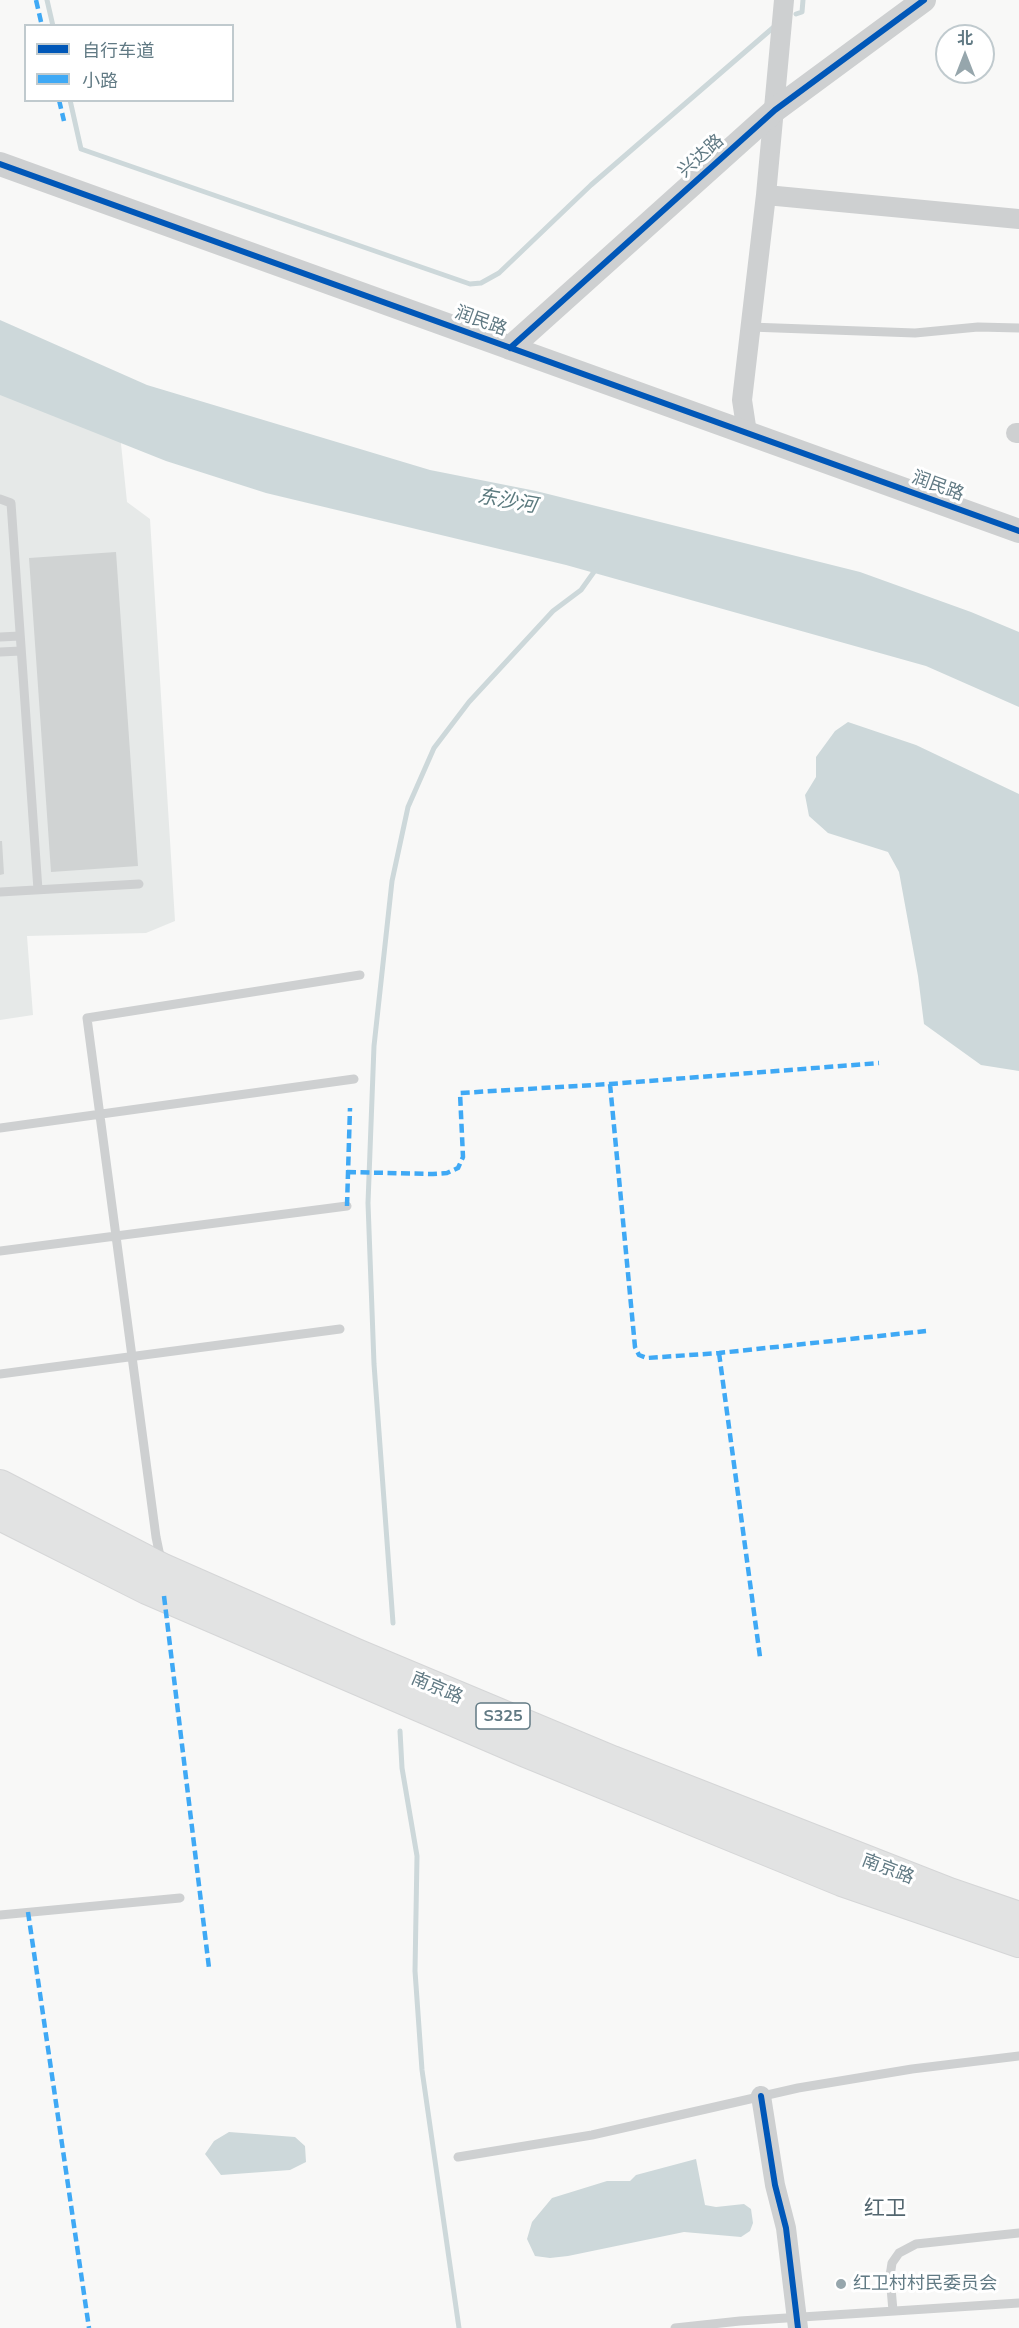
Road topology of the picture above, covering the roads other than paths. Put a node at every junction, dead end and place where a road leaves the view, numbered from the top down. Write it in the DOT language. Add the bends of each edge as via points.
graph roads {
  1 [pos="784,0"];
  2 [pos="924,0"];
  3 [pos="775,110"];
  4 [pos="0,164"];
  5 [pos="766,195"];
  6 [pos="1019,219"];
  7 [pos="750,327"];
  8 [pos="1019,328"];
  9 [pos="510,348"];
  10 [pos="747,434"];
  11 [pos="0,499"];
  12 [pos="1019,531"];
  13 [pos="20,636"];
  14 [pos="0,638"];
  15 [pos="21,651"];
  16 [pos="0,652"];
  17 [pos="139,884"];
  18 [pos="38,890"];
  19 [pos="0,892"];
  20 [pos="360,975"];
  21 [pos="354,1079"];
  22 [pos="99,1114"];
  23 [pos="0,1128"];
  24 [pos="346,1206"];
  25 [pos="116,1236"];
  26 [pos="0,1251"];
  27 [pos="340,1329"];
  28 [pos="132,1356"];
  29 [pos="0,1374"];
  30 [pos="0,1485"];
  31 [pos="0,1515"];
  32 [pos="163,1569"];
  33 [pos="180,1898"];
  34 [pos="0,1915"];
  35 [pos="1019,1917"];
  36 [pos="1019,1942"];
  37 [pos="1019,2056"];
  38 [pos="761,2096"];
  39 [pos="458,2157"];
  40 [pos="1019,2233"];
  41 [pos="1019,2303"];
  42 [pos="893,2311"];
  43 [pos="797,2323"];
  44 [pos="675,2328"];
  1 -- 3 [label="street"];
  2 -- 3 [label="street, 兴达路"];
  3 -- 5 [label="street"];
  3 -- 9 [label="street, 兴达路"];
  4 -- 9 [label="street, 润民路"];
  5 -- 6 [label="street"];
  5 -- 7 [label="street"];
  7 -- 8 [label="lane" via="915,333"];
  7 -- 10 [label="street" via="742,400"];
  9 -- 10 [label="street, 润民路"];
  10 -- 12 [label="street, 润民路"];
  11 -- 13 [label="lane" via="11,503"];
  13 -- 14 [label="lane"];
  13 -- 15 [label="lane"];
  15 -- 16 [label="lane"];
  15 -- 18 [label="lane"];
  17 -- 18 [label="lane"];
  18 -- 19 [label="lane"];
  20 -- 22 [label="lane" via="87,1018"];
  21 -- 22 [label="lane"];
  22 -- 23 [label="lane"];
  22 -- 25 [label="lane"];
  24 -- 25 [label="lane"];
  25 -- 26 [label="lane"];
  25 -- 28 [label="lane"];
  27 -- 28 [label="lane"];
  28 -- 29 [label="lane"];
  28 -- 32 [label="lane"];
  30 -- 32 [label="main road, 南京路 / S325"];
  31 -- 36 [label="main road, 南京路 / S325" via="147,1589 526,1752 842,1881"];
  32 -- 35 [label="main road, 南京路 / S325" via="612,1761"];
  33 -- 34 [label="lane"];
  37 -- 38 [label="lane" via="912,2069"];
  38 -- 39 [label="lane" via="592,2135"];
  38 -- 43 [label="street" via="786,2228"];
  40 -- 42 [label="lane" via="916,2244 899,2253 890,2276"];
  41 -- 42 [label="lane"];
  42 -- 43 [label="lane"];
  43 -- 44 [label="lane"];
}
